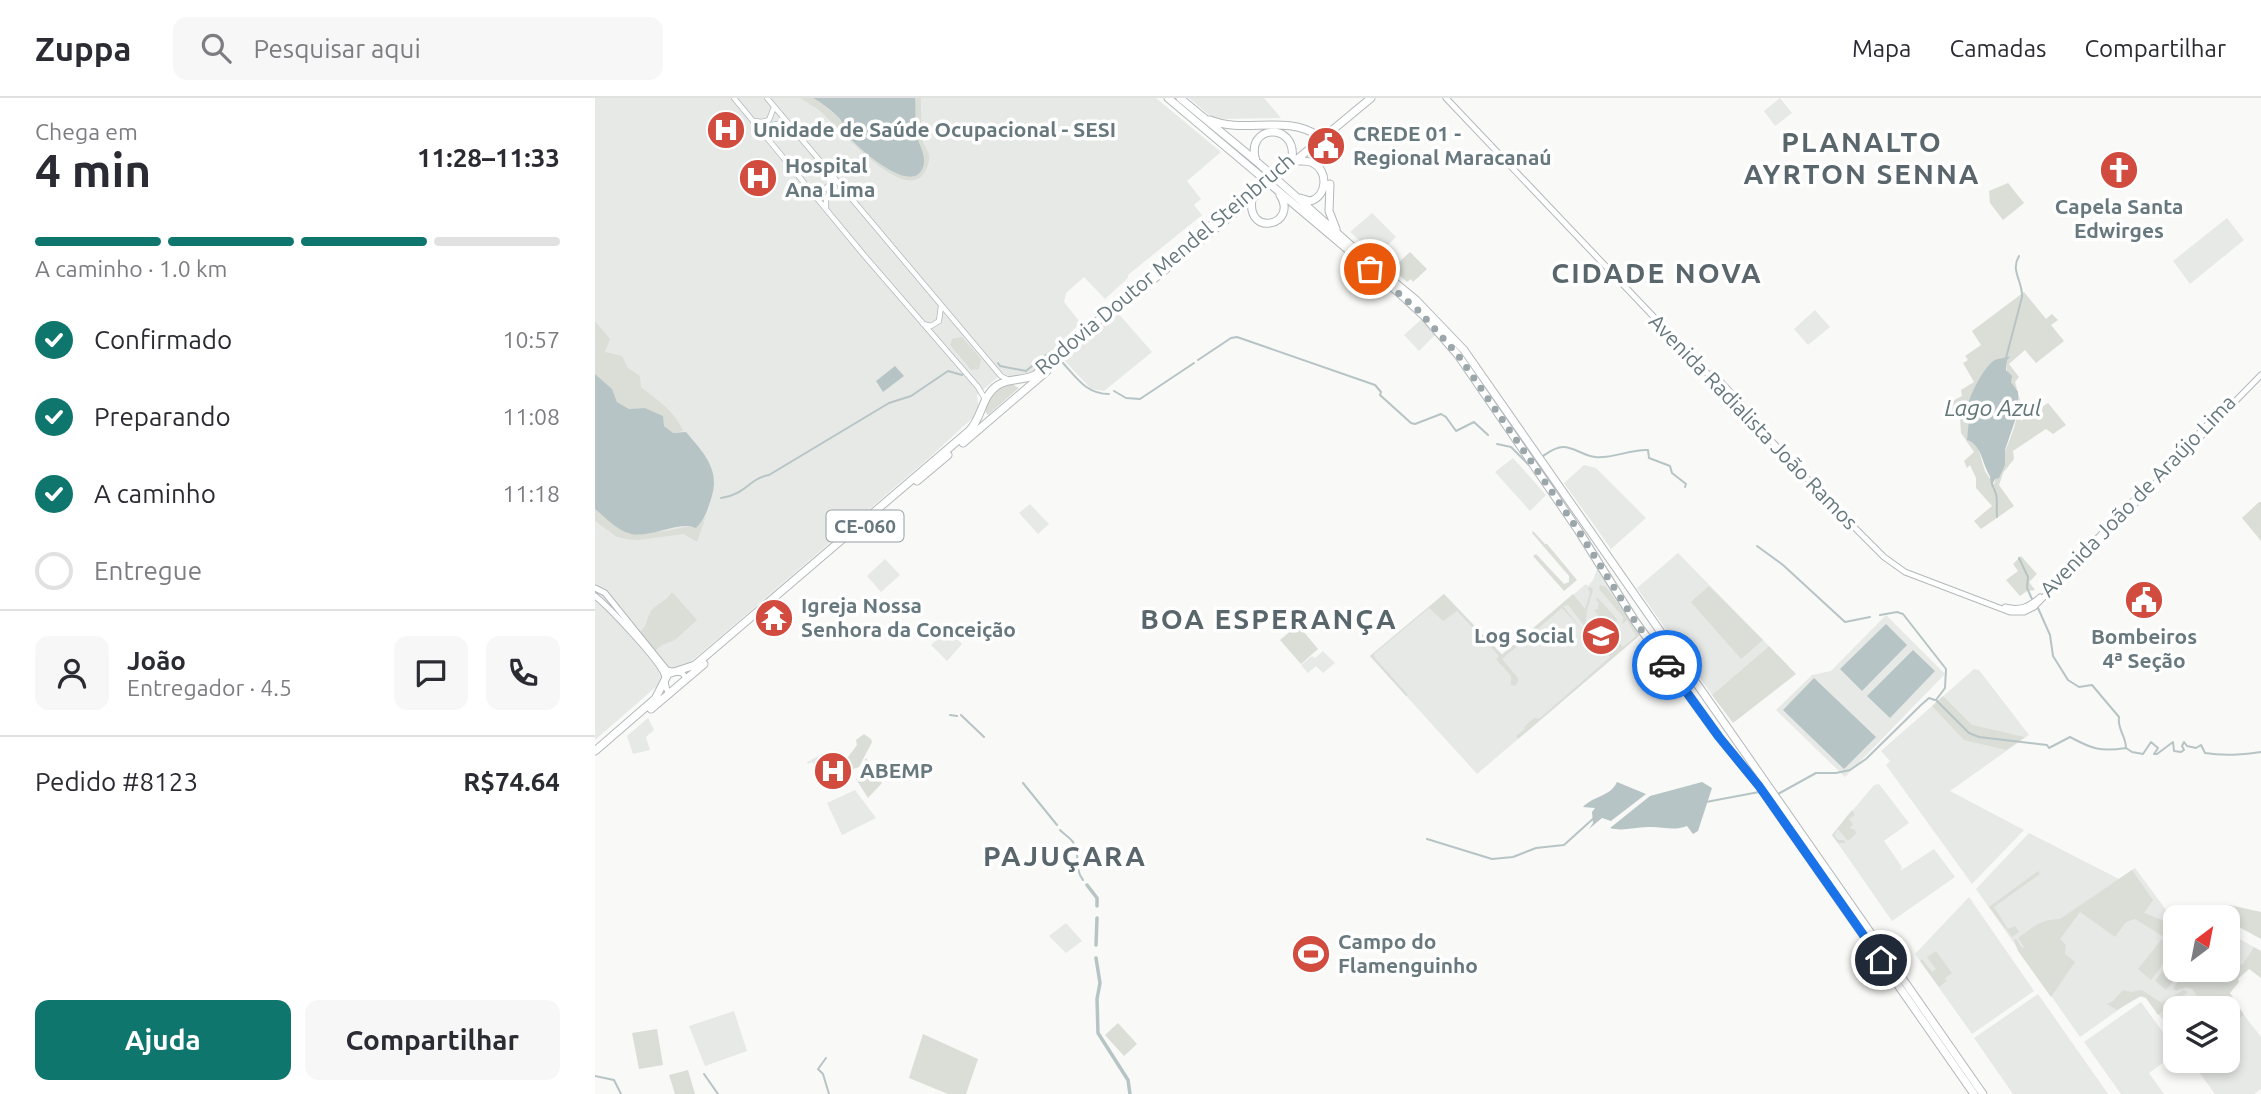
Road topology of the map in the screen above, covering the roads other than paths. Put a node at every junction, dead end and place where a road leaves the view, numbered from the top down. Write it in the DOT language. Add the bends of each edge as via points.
graph roads {
  1 [pos="734,98"];
  2 [pos="767,98"];
  3 [pos="1168,98"];
  4 [pos="1180,98"];
  5 [pos="1364,98"];
  6 [pos="1371,98"];
  7 [pos="1448,98"];
  8 [pos="774,106"];
  9 [pos="1202,117"];
  10 [pos="753,121"];
  11 [pos="787,122"];
  12 [pos="1318,136"];
  13 [pos="768,139"];
  14 [pos="1293,159"];
  15 [pos="1256,161"];
  16 [pos="832,175"];
  17 [pos="1330,184"];
  18 [pos="1276,188"];
  19 [pos="845,190"];
  20 [pos="1259,190"];
  21 [pos="811,191"];
  22 [pos="1295,195"];
  23 [pos="1252,199"];
  24 [pos="826,208"];
  25 [pos="1342,238"];
  26 [pos="1402,291"];
  27 [pos="941,304"];
  28 [pos="922,324"];
  29 [pos="2261,372"];
  30 [pos="1012,380"];
  31 [pos="1023,392"];
  32 [pos="984,403"];
  33 [pos="993,416"];
  34 [pos="1543,473"];
  35 [pos="595,588"];
  36 [pos="595,596"];
  37 [pos="2009,610"];
  38 [pos="1648,614"];
  39 [pos="1635,621"];
  40 [pos="1668,642"];
  41 [pos="1658,652"];
  42 [pos="674,670"];
  43 [pos="687,679"];
  44 [pos="665,680"];
  45 [pos="670,694"];
  46 [pos="595,751"];
  47 [pos="595,757"];
  48 [pos="1808,849"];
  49 [pos="1926,1018"];
  50 [pos="1943,1034"];
  51 [pos="1938,1042"];
  52 [pos="1974,1094"];
  53 [pos="1983,1094"];
  1 -- 10 [label="main road"];
  2 -- 8 [label="main road"];
  3 -- 18 [label="highway"];
  4 -- 9 [label="highway"];
  5 -- 12 [label="highway, Rodovia Doutor Mendel Steinbruch / CE-060"];
  6 -- 14 [label="highway, Rodovia Doutor Mendel Steinbruch / CE-060"];
  7 -- 37 [label="main road, Avenida Radialista João Ramos" via="1860,534 1891,562 1926,580"];
  8 -- 10 [label="main road" via="767,121"];
  8 -- 11 [label="main road"];
  9 -- 12 [label="highway" via="1230,127 1296,127"];
  9 -- 15 [label="highway"];
  10 -- 13 [label="main road"];
  11 -- 13 [label="main road" via="773,125"];
  11 -- 16 [label="main road"];
  12 -- 14 [label="highway, Rodovia Doutor Mendel Steinbruch / CE-060"];
  13 -- 21 [label="main road"];
  14 -- 15 [label="highway" via="1289,138 1266,133 1254,143"];
  14 -- 20 [label="highway, Rodovia Doutor Mendel Steinbruch / CE-060, bridge"];
  14 -- 22 [label="highway" via="1314,163 1324,177 1324,190 1318,198 1308,201"];
  15 -- 22 [label="highway"];
  16 -- 19 [label="main road"];
  16 -- 21 [label="main road" via="826,188"];
  17 -- 25 [label="highway" via="1329,211"];
  18 -- 23 [label="highway" via="1285,206 1275,222 1256,219"];
  18 -- 26 [label="highway"];
  19 -- 24 [label="main road" via="829,193"];
  19 -- 27 [label="main road"];
  20 -- 23 [label="highway, Rodovia Doutor Mendel Steinbruch / CE-060"];
  20 -- 30 [label="highway, Rodovia Doutor Mendel Steinbruch / CE-060" via="1165,263 1035,375"];
  21 -- 24 [label="main road"];
  22 -- 25 [label="highway"];
  23 -- 31 [label="highway, Rodovia Doutor Mendel Steinbruch / CE-060"];
  24 -- 28 [label="main road"];
  25 -- 26 [label="highway"];
  26 -- 34 [label="highway" via="1464,350"];
  27 -- 28 [label="main road" via="939,321 931,326"];
  27 -- 30 [label="main road" via="1001,376"];
  28 -- 32 [label="main road" via="978,387"];
  29 -- 37 [label="main road, Avenida João de Araújo Lima" via="2035,607 2024,612"];
  30 -- 31 [label="highway"];
  30 -- 32 [label="highway, Rodovia Doutor Mendel Steinbruch / CE-060" via="1000,384"];
  31 -- 33 [label="highway, Rodovia Doutor Mendel Steinbruch / CE-060"];
  32 -- 33 [label="highway" via="986,416"];
  32 -- 42 [label="highway, Rodovia Doutor Mendel Steinbruch / CE-060" via="969,431 719,645 690,668"];
  33 -- 43 [label="highway, Rodovia Doutor Mendel Steinbruch / CE-060"];
  34 -- 38 [label="highway"];
  34 -- 39 [label="highway"];
  35 -- 42 [label="main road" via="604,591 667,670"];
  36 -- 44 [label="main road" via="614,613"];
  38 -- 39 [label="highway" via="1653,628"];
  38 -- 40 [label="highway"];
  39 -- 41 [label="highway"];
  40 -- 41 [label="highway" via="1653,634"];
  40 -- 48 [label="highway"];
  41 -- 48 [label="highway"];
  42 -- 43 [label="main road"];
  42 -- 44 [label="highway, Rodovia Doutor Mendel Steinbruch / CE-060"];
  43 -- 45 [label="highway, Rodovia Doutor Mendel Steinbruch / CE-060"];
  44 -- 45 [label="main road"];
  44 -- 46 [label="highway, Rodovia Doutor Mendel Steinbruch / CE-060" via="655,699"];
  45 -- 47 [label="highway, Rodovia Doutor Mendel Steinbruch / CE-060"];
  48 -- 49 [label="highway"];
  49 -- 50 [label="highway"];
  49 -- 51 [label="highway"];
  50 -- 51 [label="highway"];
  50 -- 53 [label="highway"];
  51 -- 52 [label="highway"];
}
